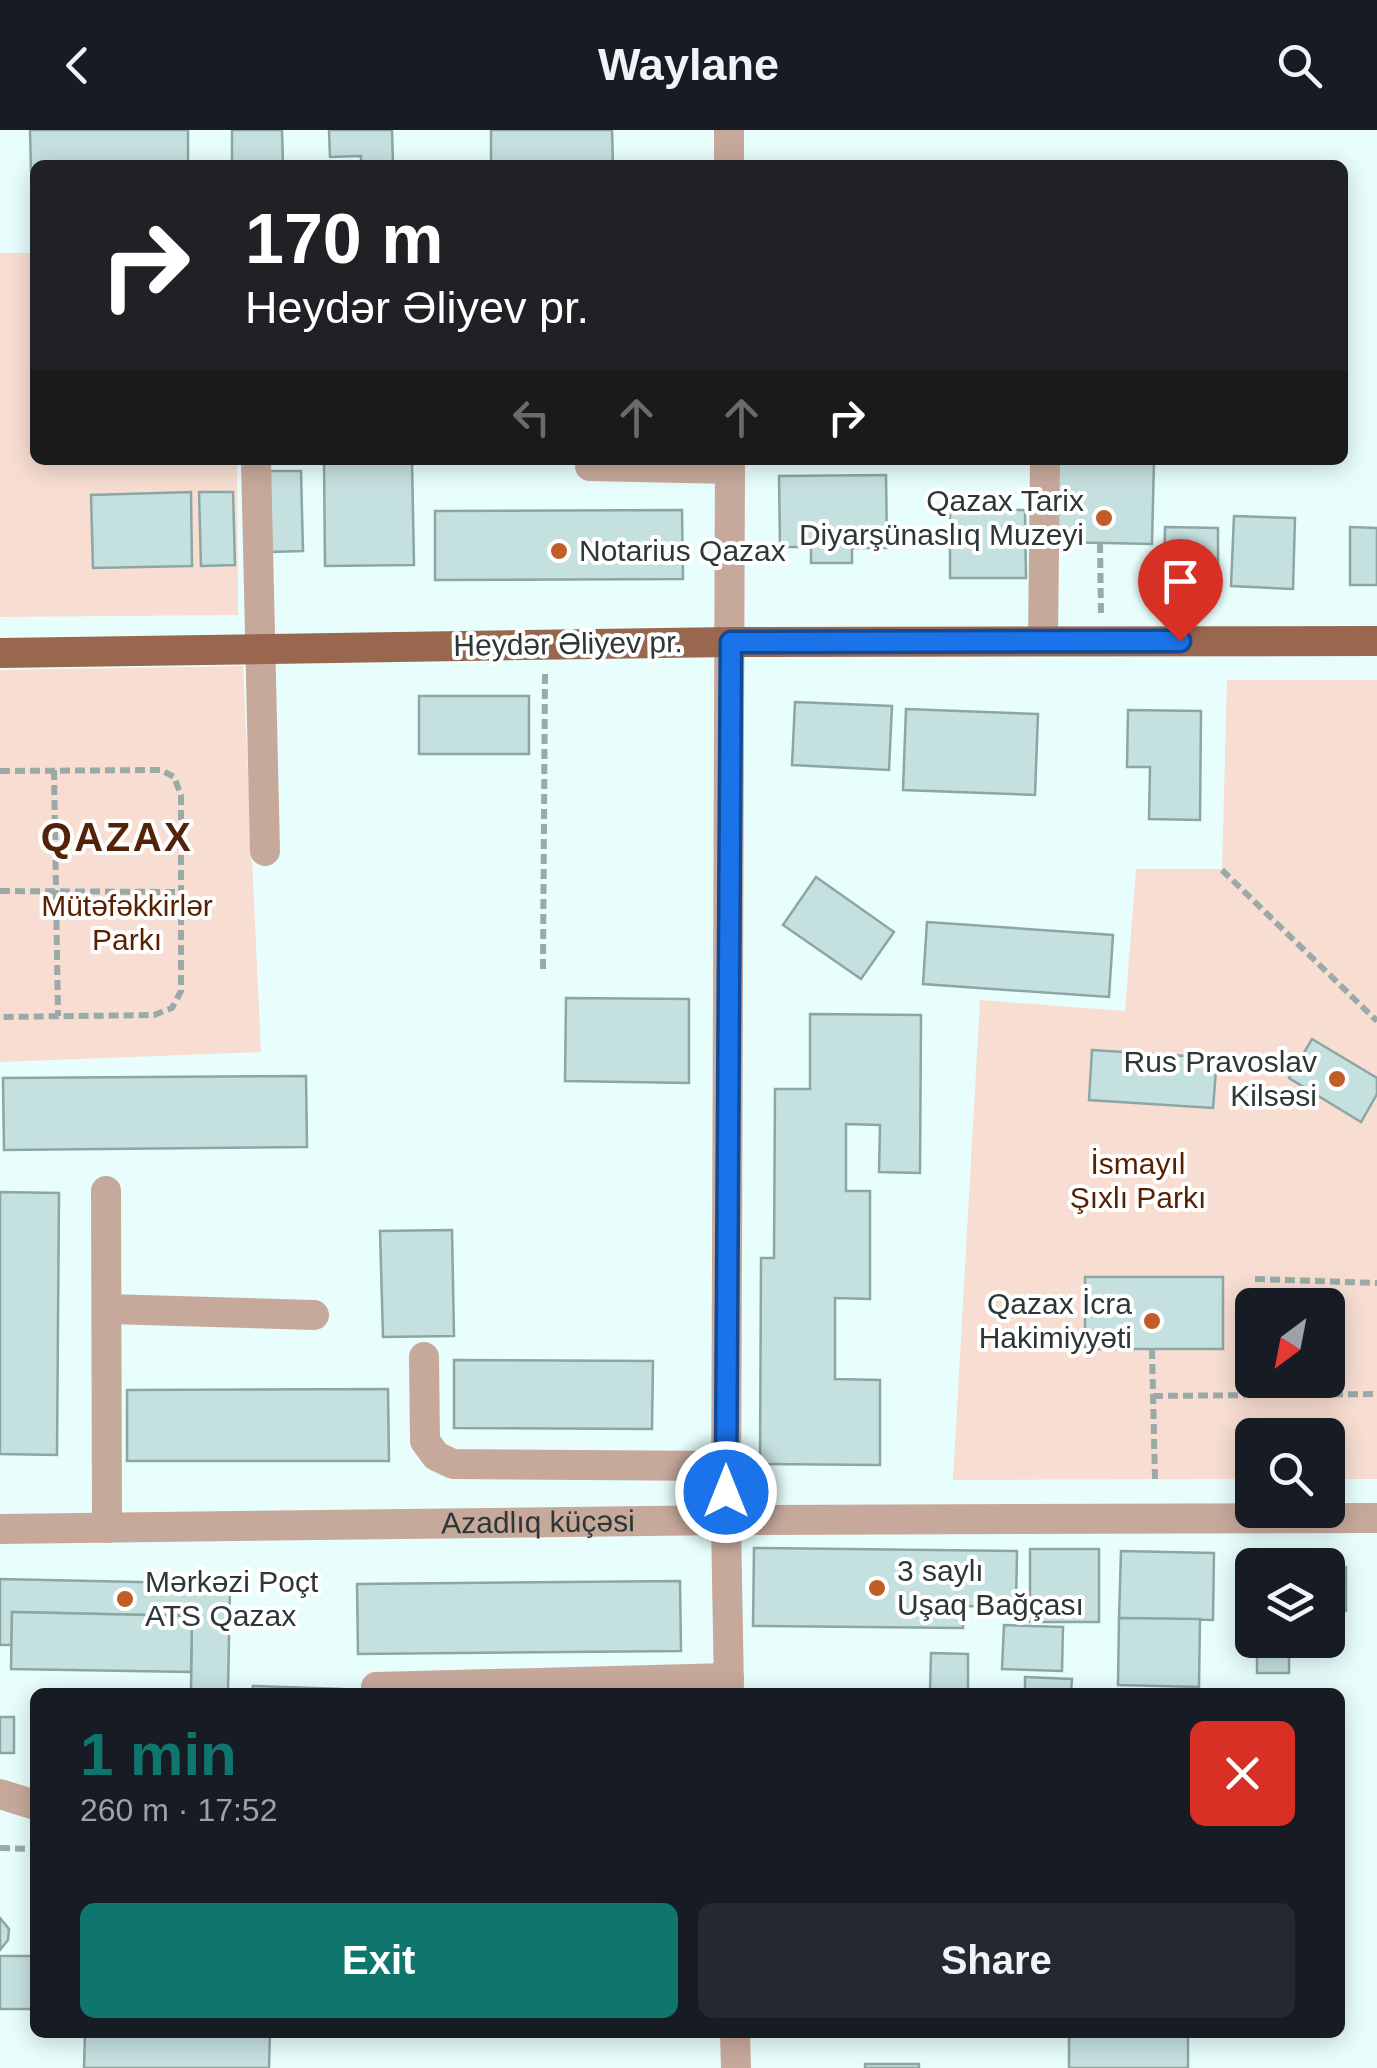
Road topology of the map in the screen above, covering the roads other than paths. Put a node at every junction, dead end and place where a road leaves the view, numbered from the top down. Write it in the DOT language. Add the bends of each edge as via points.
graph roads {
  1 [pos="729,130"];
  2 [pos="729,160"];
  3 [pos="256,465"];
  4 [pos="660,465"];
  5 [pos="730,465"];
  6 [pos="1045,465"];
  7 [pos="590,466"];
  8 [pos="1377,641"];
  9 [pos="731,642"];
  10 [pos="1043,642"];
  11 [pos="260,649"];
  12 [pos="0,653"];
  13 [pos="264,851"];
  14 [pos="106,1192"];
  15 [pos="106,1309"];
  16 [pos="314,1315"];
  17 [pos="424,1357"];
  18 [pos="726,1466"];
  19 [pos="1377,1518"];
  20 [pos="726,1520"];
  21 [pos="107,1528"];
  22 [pos="0,1529"];
  23 [pos="729,1685"];
  24 [pos="376,1687"];
  25 [pos="0,1794"];
  26 [pos="30,1803"];
  27 [pos="735,2038"];
  28 [pos="736,2068"];
  1 -- 2 [label="street"];
  3 -- 11 [label="street"];
  4 -- 7 [label="street"];
  5 -- 9 [label="street"];
  6 -- 10 [label="street"];
  8 -- 10 [label="main road, Heydər Əliyev pr."];
  9 -- 10 [label="main road, Heydər Əliyev pr."];
  9 -- 11 [label="main road, Heydər Əliyev pr."];
  9 -- 18 [label="street"];
  11 -- 12 [label="main road, Heydər Əliyev pr."];
  11 -- 13 [label="street"];
  14 -- 15 [label="street"];
  15 -- 16 [label="street"];
  15 -- 21 [label="street"];
  17 -- 18 [label="street" via="426,1440 436,1456 453,1464"];
  18 -- 20 [label="street"];
  19 -- 20 [label="street, Azadlıq küçəsi"];
  20 -- 21 [label="street, Azadlıq küçəsi"];
  20 -- 23 [label="street"];
  21 -- 22 [label="street, Azadlıq küçəsi"];
  23 -- 24 [label="street"];
  25 -- 26 [label="street"];
  27 -- 28 [label="street"];
}
